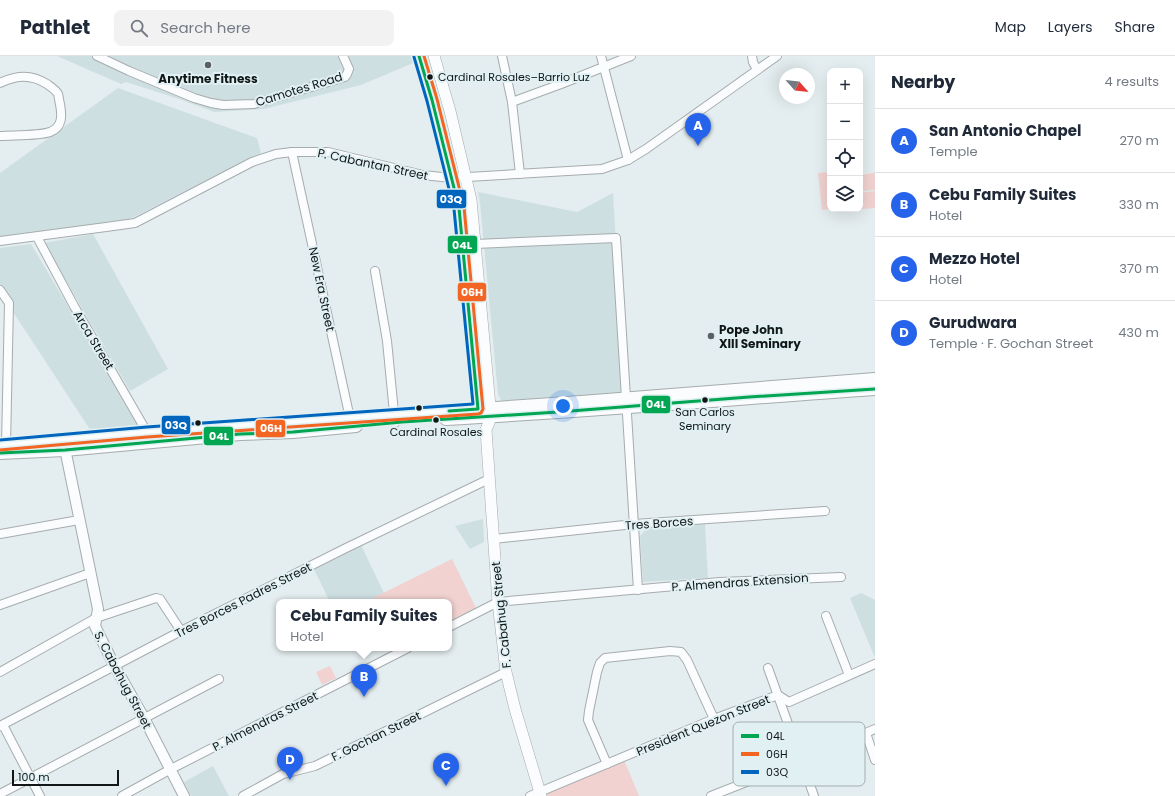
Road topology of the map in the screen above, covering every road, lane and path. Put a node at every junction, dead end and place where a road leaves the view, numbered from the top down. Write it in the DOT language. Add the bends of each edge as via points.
graph roads {
  1 [pos="97,56"];
  2 [pos="343,56"];
  3 [pos="419,56"];
  4 [pos="434,56"];
  5 [pos="502,56"];
  6 [pos="601,56"];
  7 [pos="631,56"];
  8 [pos="752,56"];
  9 [pos="777,56"];
  10 [pos="604,67"];
  11 [pos="757,70"];
  12 [pos="0,83"];
  13 [pos="512,102"];
  14 [pos="0,136"];
  15 [pos="292,152"];
  16 [pos="628,160"];
  17 [pos="520,174"];
  18 [pos="451,178"];
  19 [pos="466,178"];
  20 [pos="37,237"];
  21 [pos="0,241"];
  22 [pos="475,244"];
  23 [pos="375,271"];
  24 [pos="0,290"];
  25 [pos="875,379"];
  26 [pos="875,389"];
  27 [pos="626,403"];
  28 [pos="485,413"];
  29 [pos="394,419"];
  30 [pos="350,422"];
  31 [pos="150,437"];
  32 [pos="64,445"];
  33 [pos="2,448"];
  34 [pos="489,479"];
  35 [pos="825,511"];
  36 [pos="80,520"];
  37 [pos="634,524"];
  38 [pos="0,534"];
  39 [pos="494,539"];
  40 [pos="90,573"];
  41 [pos="841,576"];
  42 [pos="638,590"];
  43 [pos="498,602"];
  44 [pos="0,605"];
  45 [pos="826,616"];
  46 [pos="96,618"];
  47 [pos="452,626"];
  48 [pos="181,631"];
  49 [pos="402,651"];
  50 [pos="875,664"];
  51 [pos="114,665"];
  52 [pos="768,668"];
  53 [pos="0,672"];
  54 [pos="506,672"];
  55 [pos="849,675"];
  56 [pos="219,678"];
  57 [pos="778,695"];
  58 [pos="144,718"];
  59 [pos="714,719"];
  60 [pos="788,722"];
  61 [pos="2,725"];
  62 [pos="875,728"];
  63 [pos="866,733"];
  64 [pos="875,760"];
  65 [pos="607,764"];
  66 [pos="171,770"];
  67 [pos="30,777"];
  68 [pos="736,786"];
  69 [pos="811,786"];
  70 [pos="0,794"];
  71 [pos="537,795"];
  72 [pos="40,796"];
  73 [pos="122,796"];
  74 [pos="184,796"];
  75 [pos="243,796"];
  76 [pos="711,796"];
  77 [pos="814,796"];
  1 -- 2 [label="street, Camotes Road" via="194,98 223,106 254,104 345,77 349,69"];
  3 -- 18 [label="main road"];
  4 -- 19 [label="main road"];
  5 -- 13 [label="street"];
  6 -- 10 [label="street"];
  7 -- 10 [label="street"];
  8 -- 11 [label="street"];
  9 -- 11 [label="street, P. Cabantan Street"];
  10 -- 13 [label="street"];
  10 -- 16 [label="street"];
  11 -- 16 [label="street, P. Cabantan Street"];
  12 -- 14 [label="street" via="22,76 42,81 58,95 62,117 58,126 50,132"];
  13 -- 17 [label="street"];
  15 -- 18 [label="street, P. Cabantan Street" via="328,152 424,175"];
  15 -- 20 [label="street, P. Cabantan Street" via="252,162 135,222"];
  15 -- 30 [label="street, New Era Street"];
  16 -- 17 [label="street, P. Cabantan Street" via="602,169"];
  17 -- 19 [label="street, P. Cabantan Street"];
  18 -- 19 [label="street, P. Cabantan Street"];
  18 -- 28 [label="main road" via="459,208"];
  19 -- 22 [label="main road"];
  20 -- 21 [label="street, P. Cabantan Street"];
  20 -- 31 [label="street, Arca Street"];
  22 -- 27 [label="street" via="616,238"];
  22 -- 28 [label="main road"];
  23 -- 29 [label="street" via="387,341"];
  24 -- 33 [label="street" via="9,303"];
  25 -- 27 [label="main road"];
  26 -- 27 [label="main road"];
  27 -- 28 [label="main road"];
  27 -- 37 [label="street"];
  28 -- 29 [label="main road"];
  28 -- 34 [label="main road, F. Cabahug Street"];
  29 -- 30 [label="main road"];
  30 -- 31 [label="main road" via="293,432"];
  31 -- 32 [label="main road"];
  32 -- 33 [label="main road"];
  32 -- 36 [label="street, S. Cabahug Street"];
  34 -- 39 [label="main road, F. Cabahug Street"];
  34 -- 48 [label="street, Tres Borces Padres Street"];
  35 -- 37 [label="street, Tres Borces"];
  36 -- 38 [label="street"];
  36 -- 40 [label="street, S. Cabahug Street"];
  37 -- 39 [label="street, Tres Borces"];
  37 -- 42 [label="street"];
  39 -- 43 [label="main road, F. Cabahug Street"];
  40 -- 44 [label="street"];
  40 -- 46 [label="street, S. Cabahug Street" via="98,609"];
  41 -- 42 [label="street, P. Almendras Extension" via="727,581"];
  42 -- 43 [label="street, P. Almendras Extension"];
  43 -- 47 [label="street"];
  43 -- 54 [label="main road, F. Cabahug Street"];
  45 -- 55 [label="street"];
  46 -- 48 [label="street" via="158,598"];
  46 -- 51 [label="street, S. Cabahug Street" via="95,626"];
  46 -- 53 [label="street"];
  48 -- 51 [label="street, Tres Borces Padres Street"];
  49 -- 66 [label="street, P. Almendras Street"];
  50 -- 55 [label="street, President Quezon Street"];
  51 -- 58 [label="street, S. Cabahug Street"];
  51 -- 61 [label="street, Tres Borces Padres Street"];
  52 -- 57 [label="street"];
  54 -- 71 [label="main road, F. Cabahug Street"];
  54 -- 75 [label="street, F. Gochan Street" via="315,766 283,774"];
  55 -- 57 [label="street, President Quezon Street" via="789,702"];
  56 -- 58 [label="street"];
  57 -- 59 [label="street, President Quezon Street"];
  57 -- 60 [label="street"];
  58 -- 66 [label="street, S. Cabahug Street"];
  58 -- 67 [label="street"];
  59 -- 65 [label="street, President Quezon Street"];
  59 -- 65 [label="street" via="681,652 605,658 596,672 588,720"];
  61 -- 67 [label="street"];
  62 -- 63 [label="street"];
  63 -- 64 [label="street"];
  65 -- 71 [label="street, President Quezon Street"];
  66 -- 73 [label="street, P. Almendras Street"];
  66 -- 74 [label="street, S. Cabahug Street"];
  67 -- 70 [label="street"];
  67 -- 72 [label="street"];
  68 -- 76 [label="street"];
  69 -- 77 [label="street"];
}
